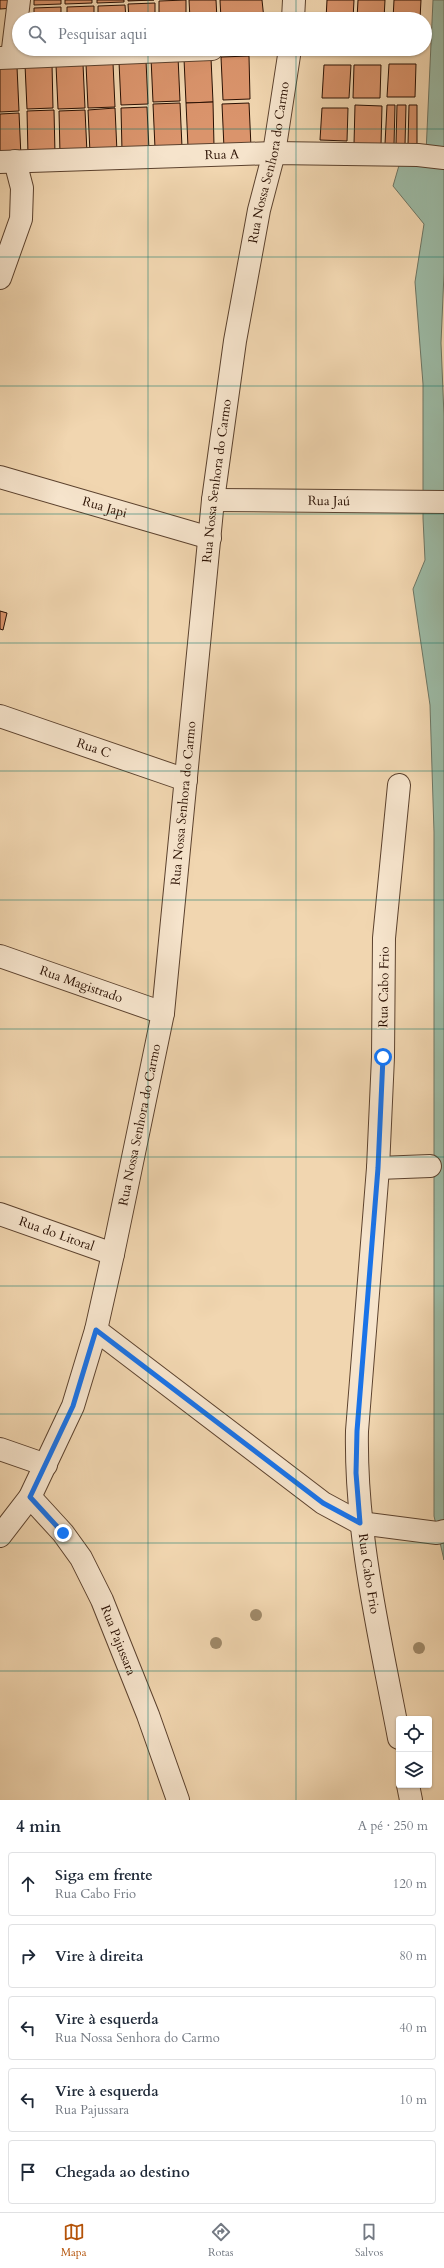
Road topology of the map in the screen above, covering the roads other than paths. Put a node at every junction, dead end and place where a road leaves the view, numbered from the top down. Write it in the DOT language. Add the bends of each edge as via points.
graph roads {
  1 [pos="19,0"];
  2 [pos="294,0"];
  3 [pos="16,12"];
  4 [pos="293,12"];
  5 [pos="12,31"];
  6 [pos="52,56"];
  7 [pos="289,56"];
  8 [pos="6,58"];
  9 [pos="274,153"];
  10 [pos="434,157"];
  11 [pos="7,162"];
  12 [pos="0,278"];
  13 [pos="0,477"];
  14 [pos="213,500"];
  15 [pos="444,502"];
  16 [pos="210,538"];
  17 [pos="0,716"];
  18 [pos="186,780"];
  19 [pos="399,785"];
  20 [pos="0,956"];
  21 [pos="163,1013"];
  22 [pos="430,1166"];
  23 [pos="378,1168"];
  24 [pos="0,1214"];
  25 [pos="113,1254"];
  26 [pos="96,1330"];
  27 [pos="0,1449"];
  28 [pos="46,1465"];
  29 [pos="30,1497"];
  30 [pos="360,1523"];
  31 [pos="444,1531"];
  32 [pos="0,1536"];
  33 [pos="396,1721"];
  34 [pos="409,1788"];
  35 [pos="178,1800"];
  36 [pos="411,1800"];
  1 -- 3 [label="street"];
  2 -- 4 [label="street"];
  5 -- 8 [label="street"];
  6 -- 8 [label="street"];
  7 -- 9 [label="street, Rua Nossa Senhora do Carmo"];
  9 -- 10 [label="street, Rua A"];
  9 -- 11 [label="street, Rua A"];
  9 -- 14 [label="street, Rua Nossa Senhora do Carmo" via="258,210 235,341"];
  11 -- 12 [label="street" via="22,188 21,219"];
  13 -- 16 [label="street, Rua Japi"];
  14 -- 15 [label="street, Rua Jaú"];
  14 -- 16 [label="street, Rua Nossa Senhora do Carmo"];
  16 -- 18 [label="street, Rua Nossa Senhora do Carmo"];
  17 -- 18 [label="street, Rua C"];
  18 -- 21 [label="street, Rua Nossa Senhora do Carmo"];
  19 -- 23 [label="street, Rua Cabo Frio" via="384,938 383,1057"];
  20 -- 21 [label="street, Rua Magistrado"];
  21 -- 25 [label="street, Rua Nossa Senhora do Carmo"];
  22 -- 23 [label="street"];
  23 -- 30 [label="street, Rua Cabo Frio" via="357,1431 356,1473"];
  24 -- 25 [label="street, Rua do Litoral"];
  25 -- 26 [label="street, Rua Nossa Senhora do Carmo"];
  26 -- 28 [label="street, Rua Nossa Senhora do Carmo" via="73,1406"];
  26 -- 30 [label="street" via="323,1503"];
  27 -- 28 [label="street"];
  28 -- 29 [label="street, Rua Nossa Senhora do Carmo"];
  29 -- 32 [label="street, Rua Nossa Senhora do Carmo"];
  29 -- 35 [label="street, Rua Pajussara" via="63,1533 81,1558 102,1600 148,1714"];
  30 -- 31 [label="street"];
  30 -- 33 [label="street, Rua Cabo Frio"];
  34 -- 36 [label="street"];
}
